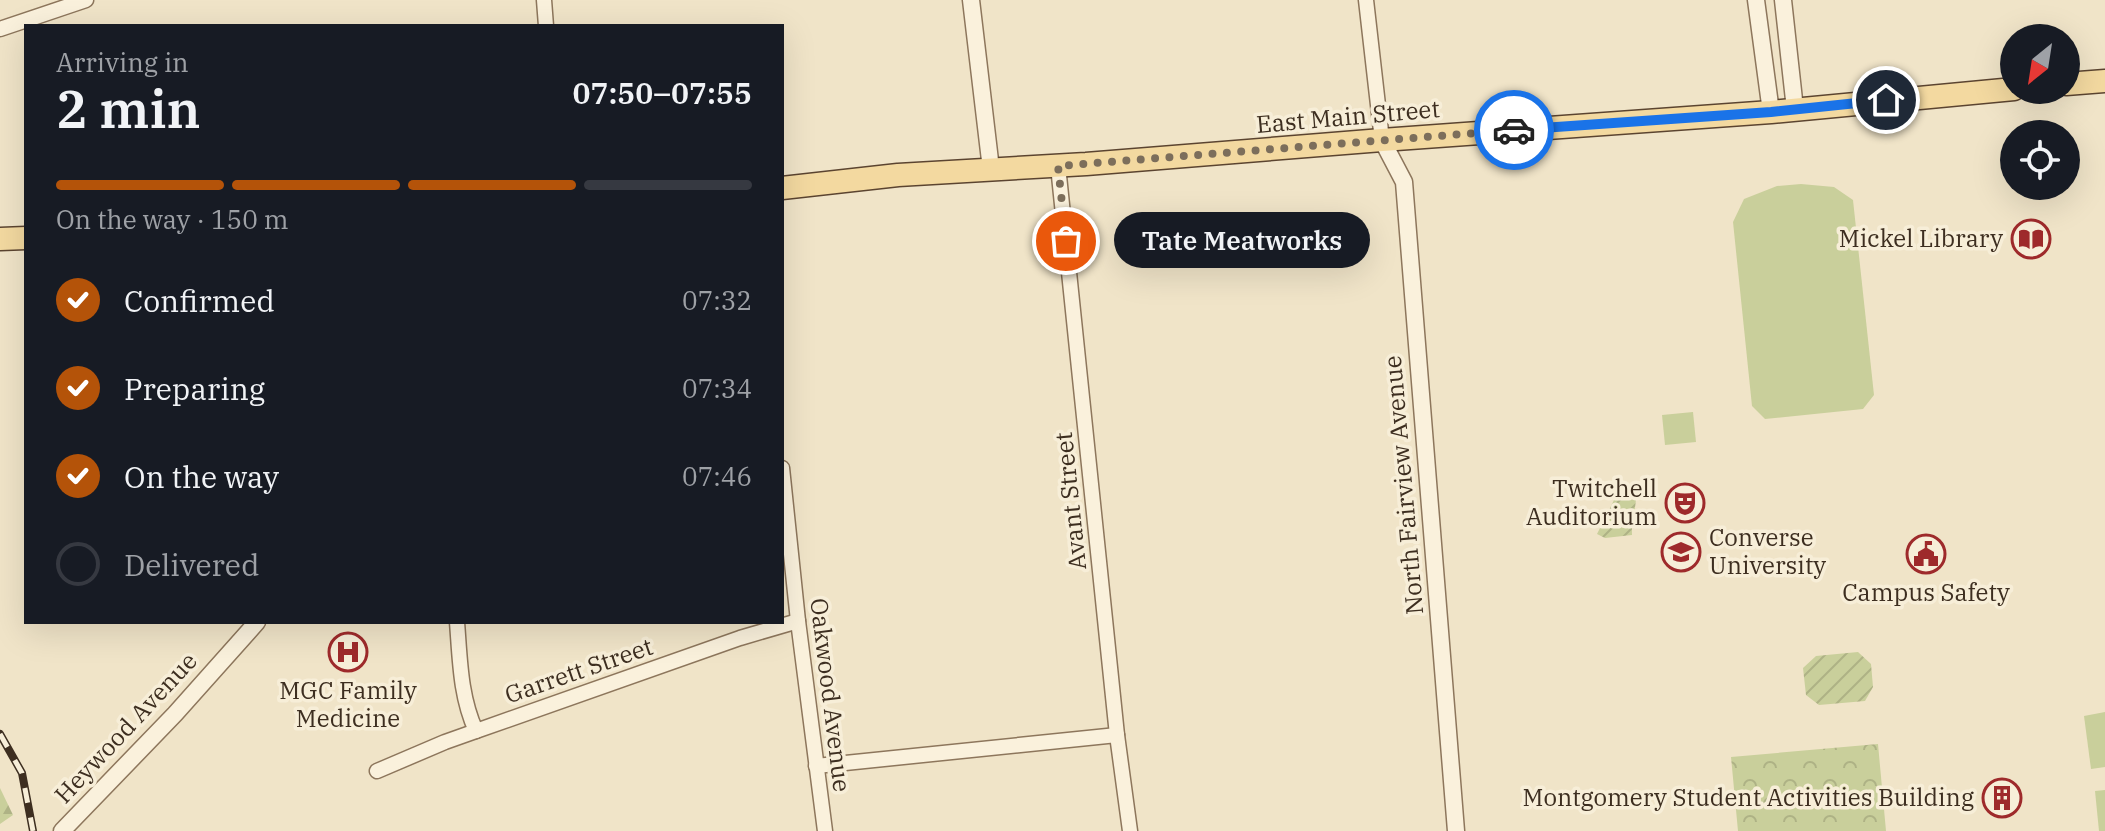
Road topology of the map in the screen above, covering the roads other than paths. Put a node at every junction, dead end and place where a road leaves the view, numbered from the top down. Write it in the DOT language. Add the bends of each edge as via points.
graph roads {
  1 [pos="86,0"];
  2 [pos="544,0"];
  3 [pos="971,0"];
  4 [pos="1366,0"];
  5 [pos="1756,0"];
  6 [pos="1783,0"];
  7 [pos="546,24"];
  8 [pos="0,29"];
  9 [pos="2105,81"];
  10 [pos="2080,83"];
  11 [pos="2000,90"];
  12 [pos="1795,109"];
  13 [pos="1771,112"];
  14 [pos="1382,140"];
  15 [pos="1058,166"];
  16 [pos="991,169"];
  17 [pos="784,188"];
  18 [pos="24,238"];
  19 [pos="0,239"];
  20 [pos="784,487"];
  21 [pos="798,621"];
  22 [pos="255,624"];
  23 [pos="457,624"];
  24 [pos="476,731"];
  25 [pos="1117,735"];
  26 [pos="816,766"];
  27 [pos="377,771"];
  28 [pos="62,831"];
  29 [pos="825,831"];
  30 [pos="1130,831"];
  31 [pos="1456,831"];
  1 -- 8 [label="street"];
  2 -- 7 [label="street"];
  3 -- 16 [label="street"];
  4 -- 14 [label="street"];
  5 -- 13 [label="street"];
  6 -- 12 [label="street"];
  9 -- 10 [label="main road"];
  11 -- 12 [label="main road, East Main Street"];
  12 -- 13 [label="main road, East Main Street"];
  13 -- 14 [label="main road, East Main Street"];
  14 -- 15 [label="main road, East Main Street"];
  14 -- 31 [label="street, North Fairview Avenue" via="1404,182"];
  15 -- 16 [label="main road, East Main Street"];
  15 -- 25 [label="street, Avant Street"];
  16 -- 17 [label="main road, East Main Street"];
  18 -- 19 [label="main road"];
  20 -- 21 [label="street, Oakwood Avenue"];
  21 -- 24 [label="street, Garrett Street"];
  21 -- 26 [label="street, Oakwood Avenue"];
  22 -- 28 [label="street, Heywood Avenue"];
  23 -- 24 [label="street" via="463,692"];
  24 -- 27 [label="street, Garrett Street"];
  25 -- 26 [label="street"];
  25 -- 30 [label="street, Avant Street"];
  26 -- 29 [label="street, Oakwood Avenue"];
}
